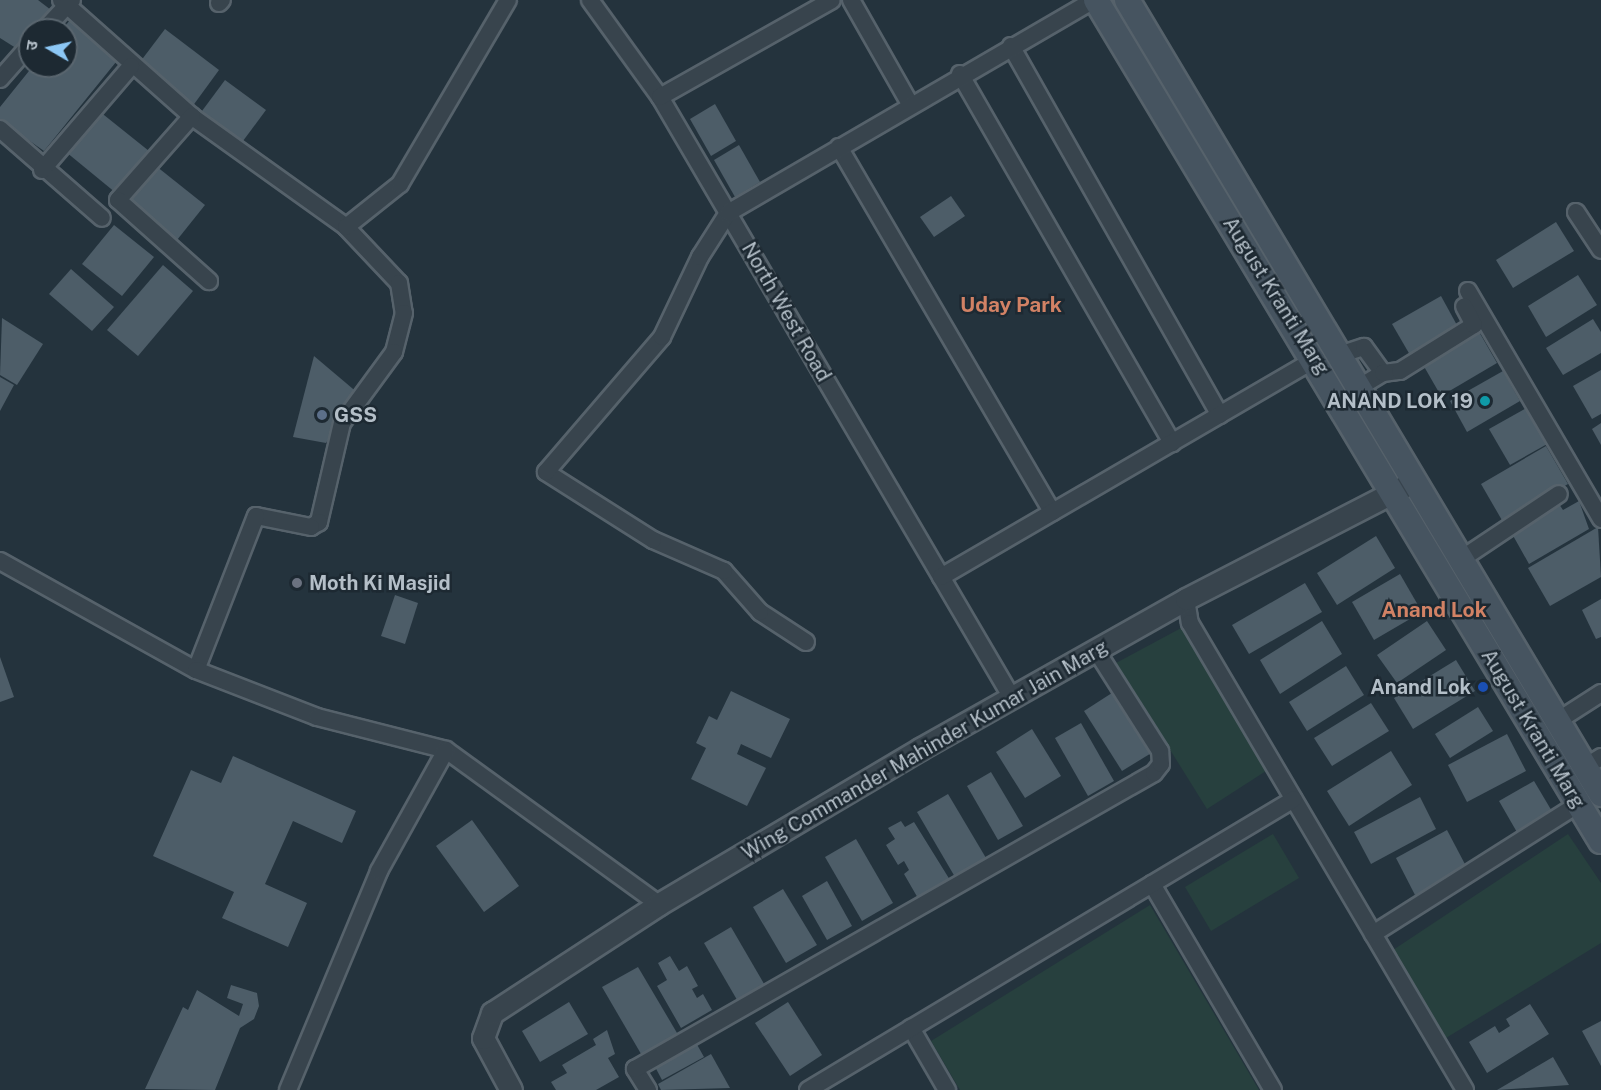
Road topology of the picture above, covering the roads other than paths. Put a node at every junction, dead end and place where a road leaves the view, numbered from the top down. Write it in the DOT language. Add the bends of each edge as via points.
graph roads {
  1 [pos="508,0"];
  2 [pos="590,0"];
  3 [pos="832,0"];
  4 [pos="851,0"];
  5 [pos="1095,0"];
  6 [pos="1127,0"];
  7 [pos="66,2"];
  8 [pos="53,18"];
  9 [pos="1011,46"];
  10 [pos="18,59"];
  11 [pos="131,66"];
  12 [pos="960,74"];
  13 [pos="0,79"];
  14 [pos="660,97"];
  15 [pos="910,104"];
  16 [pos="192,116"];
  17 [pos="0,129"];
  18 [pos="839,147"];
  19 [pos="42,170"];
  20 [pos="728,213"];
  21 [pos="1576,213"];
  22 [pos="102,218"];
  23 [pos="346,227"];
  24 [pos="1601,250"];
  25 [pos="209,281"];
  26 [pos="1342,354"];
  27 [pos="1316,359"];
  28 [pos="1388,371"];
  29 [pos="1361,386"];
  30 [pos="1220,415"];
  31 [pos="1172,443"];
  32 [pos="1415,479"];
  33 [pos="1393,494"];
  34 [pos="1559,495"];
  35 [pos="1052,512"];
  36 [pos="1601,519"];
  37 [pos="1463,558"];
  38 [pos="0,561"];
  39 [pos="941,577"];
  40 [pos="1186,600"];
  41 [pos="806,642"];
  42 [pos="1096,650"];
  43 [pos="196,670"];
  44 [pos="1601,693"];
  45 [pos="1012,698"];
  46 [pos="1559,720"];
  47 [pos="446,750"];
  48 [pos="1593,762"];
  49 [pos="1601,794"];
  50 [pos="1294,799"];
  51 [pos="1579,804"];
  52 [pos="1601,841"];
  53 [pos="1152,884"];
  54 [pos="659,904"];
  55 [pos="1373,934"];
  56 [pos="911,1028"];
  57 [pos="288,1090"];
  58 [pos="511,1090"];
  59 [pos="648,1090"];
  60 [pos="808,1090"];
  61 [pos="947,1090"];
  62 [pos="1273,1090"];
  63 [pos="1465,1090"];
  1 -- 23 [label="street" via="400,184"];
  2 -- 14 [label="street, North West Road"];
  3 -- 14 [label="street"];
  4 -- 15 [label="street"];
  5 -- 9 [label="street"];
  5 -- 27 [label="main road, August Kranti Marg"];
  6 -- 26 [label="main road, August Kranti Marg"];
  7 -- 8 [label="street"];
  7 -- 11 [label="street"];
  9 -- 12 [label="street"];
  9 -- 30 [label="street"];
  10 -- 13 [label="street"];
  11 -- 16 [label="street"];
  11 -- 19 [label="street"];
  12 -- 15 [label="street"];
  12 -- 31 [label="street"];
  14 -- 20 [label="street, North West Road"];
  15 -- 18 [label="street"];
  16 -- 23 [label="street"];
  16 -- 25 [label="street" via="118,200"];
  17 -- 19 [label="street"];
  18 -- 20 [label="street"];
  18 -- 35 [label="street"];
  19 -- 22 [label="street"];
  20 -- 39 [label="street, North West Road"];
  20 -- 41 [label="street" via="700,257 662,337 546,472 653,540 724,571 760,612"];
  21 -- 24 [label="street"];
  23 -- 43 [label="street" via="399,283 404,313 394,352 342,423 319,522 311,527 265,515 251,523"];
  26 -- 28 [label="street" via="1359,346 1368,350 1377,344"];
  26 -- 29 [label="main road, August Kranti Marg"];
  27 -- 30 [label="street"];
  27 -- 33 [label="main road, August Kranti Marg"];
  28 -- 29 [label="street"];
  28 -- 36 [label="street" via="1400,371 1474,326 1463,294"];
  29 -- 32 [label="main road, August Kranti Marg"];
  30 -- 31 [label="street"];
  31 -- 35 [label="street"];
  32 -- 33 [label="street, Wing Commander Mahinder Kumar Jain Marg"];
  32 -- 37 [label="main road, August Kranti Marg"];
  33 -- 40 [label="street, Wing Commander Mahinder Kumar Jain Marg"];
  33 -- 51 [label="main road, August Kranti Marg"];
  34 -- 37 [label="street"];
  35 -- 39 [label="street"];
  37 -- 46 [label="main road, August Kranti Marg"];
  38 -- 43 [label="street"];
  39 -- 45 [label="street, North West Road"];
  40 -- 42 [label="street, Wing Commander Mahinder Kumar Jain Marg"];
  40 -- 50 [label="street" via="1190,623"];
  42 -- 45 [label="street, Wing Commander Mahinder Kumar Jain Marg"];
  42 -- 59 [label="street" via="1160,751 1161,764 1154,772 635,1069"];
  43 -- 47 [label="street" via="317,717"];
  44 -- 46 [label="street"];
  45 -- 54 [label="street, Wing Commander Mahinder Kumar Jain Marg"];
  46 -- 48 [label="main road, August Kranti Marg"];
  47 -- 54 [label="street"];
  47 -- 57 [label="street" via="379,871"];
  48 -- 49 [label="main road, August Kranti Marg"];
  50 -- 53 [label="street"];
  50 -- 55 [label="street"];
  51 -- 52 [label="main road, August Kranti Marg"];
  51 -- 55 [label="street"];
  53 -- 56 [label="street"];
  53 -- 62 [label="street"];
  54 -- 58 [label="street, Wing Commander Mahinder Kumar Jain Marg" via="492,1013 483,1038"];
  55 -- 63 [label="street"];
  56 -- 60 [label="street"];
  56 -- 61 [label="street"];
}
